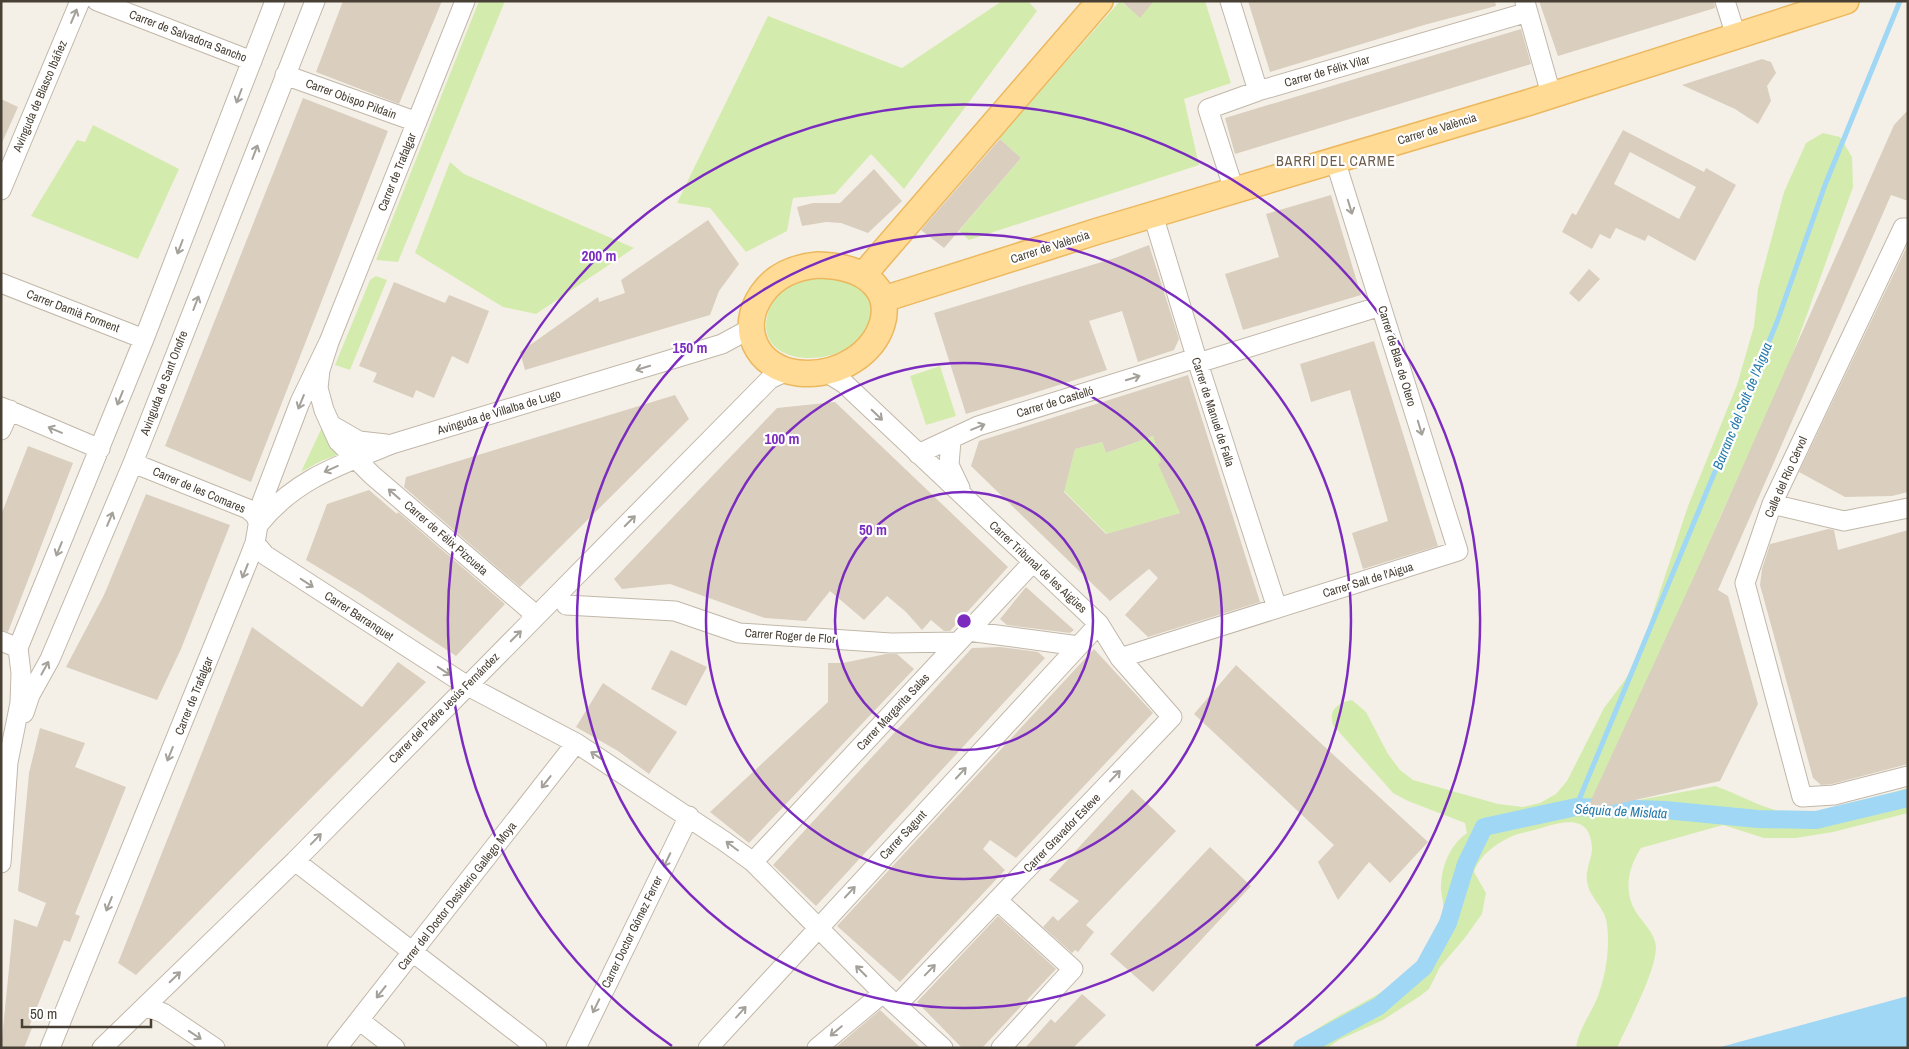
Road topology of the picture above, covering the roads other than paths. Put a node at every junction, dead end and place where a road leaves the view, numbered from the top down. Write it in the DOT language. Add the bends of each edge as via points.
graph roads {
  1 [pos="80,1"];
  2 [pos="97,1"];
  3 [pos="275,1"];
  4 [pos="315,1"];
  5 [pos="465,1"];
  6 [pos="1100,1"];
  7 [pos="1230,1"];
  8 [pos="1725,1"];
  9 [pos="1804,1"];
  10 [pos="1846,1"];
  11 [pos="1526,7"];
  12 [pos="1767,25"];
  13 [pos="1736,36"];
  14 [pos="252,61"];
  15 [pos="285,76"];
  16 [pos="1258,91"];
  17 [pos="1551,94"];
  18 [pos="417,122"];
  19 [pos="1336,160"];
  20 [pos="1,190"];
  21 [pos="1234,190"];
  22 [pos="1153,215"];
  23 [pos="1906,228"];
  24 [pos="864,274"];
  25 [pos="1,283"];
  26 [pos="884,299"];
  27 [pos="1381,306"];
  28 [pos="752,324"];
  29 [pos="144,339"];
  30 [pos="329,342"];
  31 [pos="1197,361"];
  32 [pos="787,371"];
  33 [pos="826,372"];
  34 [pos="5,409"];
  35 [pos="333,426"];
  36 [pos="1,430"];
  37 [pos="951,440"];
  38 [pos="392,444"];
  39 [pos="100,449"];
  40 [pos="918,454"];
  41 [pos="355,459"];
  42 [pos="133,463"];
  43 [pos="965,498"];
  44 [pos="1772,504"];
  45 [pos="1908,508"];
  46 [pos="259,524"];
  47 [pos="255,543"];
  48 [pos="1458,551"];
  49 [pos="1033,562"];
  50 [pos="566,605"];
  51 [pos="1277,608"];
  52 [pos="532,620"];
  53 [pos="1099,624"];
  54 [pos="963,637"];
  55 [pos="10,645"];
  56 [pos="1079,646"];
  57 [pos="1120,658"];
  58 [pos="466,685"];
  59 [pos="576,743"];
  60 [pos="5,762"];
  61 [pos="1908,776"];
  62 [pos="689,816"];
  63 [pos="296,860"];
  64 [pos="753,862"];
  65 [pos="1,863"];
  66 [pos="998,900"];
  67 [pos="818,927"];
  68 [pos="413,952"];
  69 [pos="890,999"];
  70 [pos="145,1006"];
  71 [pos="359,1020"];
  72 [pos="50,1048"];
  73 [pos="102,1048"];
  74 [pos="215,1048"];
  75 [pos="337,1048"];
  76 [pos="395,1048"];
  77 [pos="537,1048"];
  78 [pos="576,1048"];
  79 [pos="708,1048"];
  80 [pos="817,1048"];
  81 [pos="943,1048"];
  82 [pos="1000,1048"];
  20 -- 1 [label="street, Avinguda de Blasco Ibáñez, one-way"];
  2 -- 14 [label="street, Carrer de Salvadora Sancho"];
  3 -- 14 [label="street, Avinguda de Sant Onofre"];
  4 -- 15 [label="street, Avinguda de Sant Onofre"];
  5 -- 18 [label="street, Carrer de Trafalgar"];
  6 -- 24 [label="main road"];
  7 -- 16 [label="street"];
  8 -- 13 [label="street"];
  9 -- 12 [label="street"];
  10 -- 12 [label="main road, Carrer de València"];
  11 -- 16 [label="street, Carrer de Félix Vilar"];
  11 -- 17 [label="street"];
  12 -- 13 [label="main road, Carrer de València"];
  13 -- 17 [label="main road, Carrer de València"];
  14 -- 29 [label="street, Avinguda de Sant Onofre, one-way"];
  15 -- 18 [label="street, Carrer Obispo Pildain"];
  42 -- 15 [label="street, Avinguda de Sant Onofre, one-way"];
  16 -- 21 [label="street, Carrer de Félix Vilar" via="1208,109"];
  17 -- 19 [label="main road, Carrer de València"];
  18 -- 30 [label="street, Carrer de Trafalgar"];
  19 -- 21 [label="main road, Carrer de València"];
  19 -- 27 [label="street, Carrer de Blas de Otero, one-way"];
  21 -- 22 [label="main road, Carrer de València"];
  22 -- 26 [label="main road, Carrer de València"];
  22 -- 31 [label="street, Carrer de Manuel de Falla"];
  23 -- 44 [label="street, Calle del Río Cérvol"];
  24 -- 26 [label="main road"];
  24 -- 28 [label="main road" via="840,266 803,266 789,272 762,293"];
  25 -- 29 [label="street, Carrer Damià Forment"];
  26 -- 33 [label="main road" via="883,322 868,347 856,359"];
  27 -- 31 [label="street, Carrer de Castelló"];
  27 -- 48 [label="street, Carrer de Blas de Otero, one-way"];
  28 -- 32 [label="main road" via="753,337 761,356"];
  28 -- 38 [label="street, Avinguda de Villalba de Lugo, one-way" via="722,344"];
  29 -- 39 [label="street, Avinguda de Sant Onofre, one-way"];
  30 -- 35 [label="street, Carrer de Trafalgar" via="318,388"];
  30 -- 46 [label="street, Carrer de Trafalgar, one-way" via="300,402 262,502"];
  37 -- 31 [label="street, Carrer de Castelló, one-way" via="978,426"];
  31 -- 51 [label="street, Carrer de Manuel de Falla"];
  32 -- 33 [label="main road"];
  52 -- 32 [label="street, Carrer del Padre Jesús Fernández, one-way" via="770,379"];
  33 -- 40 [label="street, Carrer Tribunal de les Aigües, one-way" via="845,384"];
  34 -- 36 [label="street"];
  39 -- 34 [label="street, one-way"];
  35 -- 38 [label="street" via="359,442"];
  35 -- 41 [label="street, Carrer de Trafalgar" via="338,441"];
  37 -- 40 [label="street, Carrer de Castelló"];
  37 -- 43 [label="street" via="948,465"];
  38 -- 41 [label="street, Avinguda de Villalba de Lugo"];
  39 -- 55 [label="street, Avinguda de Sant Onofre, one-way"];
  40 -- 43 [label="street, Carrer Tribunal de les Aigües"];
  41 -- 46 [label="street, Avinguda de Villalba de Lugo, one-way" via="299,486 272,508"];
  52 -- 41 [label="street, Carrer de Félix Pizcueta, one-way" via="530,610"];
  42 -- 46 [label="street, Carrer de les Comares" via="248,509"];
  60 -- 42 [label="street, Avinguda de Sant Onofre, one-way" via="30,695 50,659"];
  43 -- 49 [label="street, Carrer Tribunal de les Aigües"];
  44 -- 45 [label="street" via="1844,520"];
  44 -- 61 [label="street, Calle del Río Cérvol" via="1745,584 1802,797 1834,795"];
  46 -- 47 [label="street, Carrer de Trafalgar"];
  47 -- 58 [label="street, Carrer Barranquet, one-way" via="265,555"];
  47 -- 72 [label="street, Carrer de Trafalgar, one-way"];
  48 -- 51 [label="street, Carrer Salt de l'Aigua"];
  49 -- 53 [label="street, Carrer Tribunal de les Aigües"];
  49 -- 54 [label="street, Carrer Margarita Salas"];
  50 -- 54 [label="street, Carrer Roger de Flor" via="675,611 739,633 891,643"];
  51 -- 57 [label="street"];
  58 -- 52 [label="street, Carrer del Padre Jesús Fernández, one-way"];
  53 -- 56 [label="street, Carrer Sagunt"];
  53 -- 57 [label="street, Carrer Tribunal de les Aigües"];
  54 -- 56 [label="street, Carrer Roger de Flor"];
  54 -- 64 [label="street, Carrer Margarita Salas"];
  55 -- 60 [label="street, Avinguda de Sant Onofre" via="21,673 20,703"];
  67 -- 56 [label="street, Carrer Sagunt, one-way"];
  66 -- 57 [label="street, Carrer Gravador Esteve, one-way" via="1172,716"];
  58 -- 59 [label="street, Carrer Barranquet"];
  63 -- 58 [label="street, Carrer del Padre Jesús Fernández, one-way"];
  62 -- 59 [label="street, Carrer Barranquet, one-way"];
  59 -- 68 [label="street, Carrer del Doctor Desiderio Gallego Moya, one-way"];
  60 -- 65 [label="street, Avinguda de Sant Onofre"];
  64 -- 62 [label="street, Carrer Barranquet, one-way"];
  62 -- 78 [label="street, Carrer Doctor Gómez Ferrer, one-way"];
  63 -- 68 [label="street"];
  70 -- 63 [label="street, Carrer del Padre Jesús Fernández, one-way"];
  64 -- 67 [label="street, Carrer Barranquet"];
  69 -- 66 [label="street, Carrer Gravador Esteve, one-way"];
  66 -- 82 [label="street" via="1073,969"];
  69 -- 67 [label="street, Carrer Barranquet, one-way"];
  79 -- 67 [label="street, Carrer Sagunt, one-way"];
  68 -- 71 [label="street, Carrer del Doctor Desiderio Gallego Moya, one-way"];
  68 -- 77 [label="street"];
  69 -- 80 [label="street, Carrer Gravador Esteve, one-way"];
  69 -- 81 [label="street, Carrer Barranquet"];
  70 -- 73 [label="street, Carrer del Padre Jesús Fernández"];
  70 -- 74 [label="street, one-way" via="163,1013"];
  71 -- 75 [label="street, Carrer del Doctor Desiderio Gallego Moya"];
  71 -- 76 [label="street"];
}
